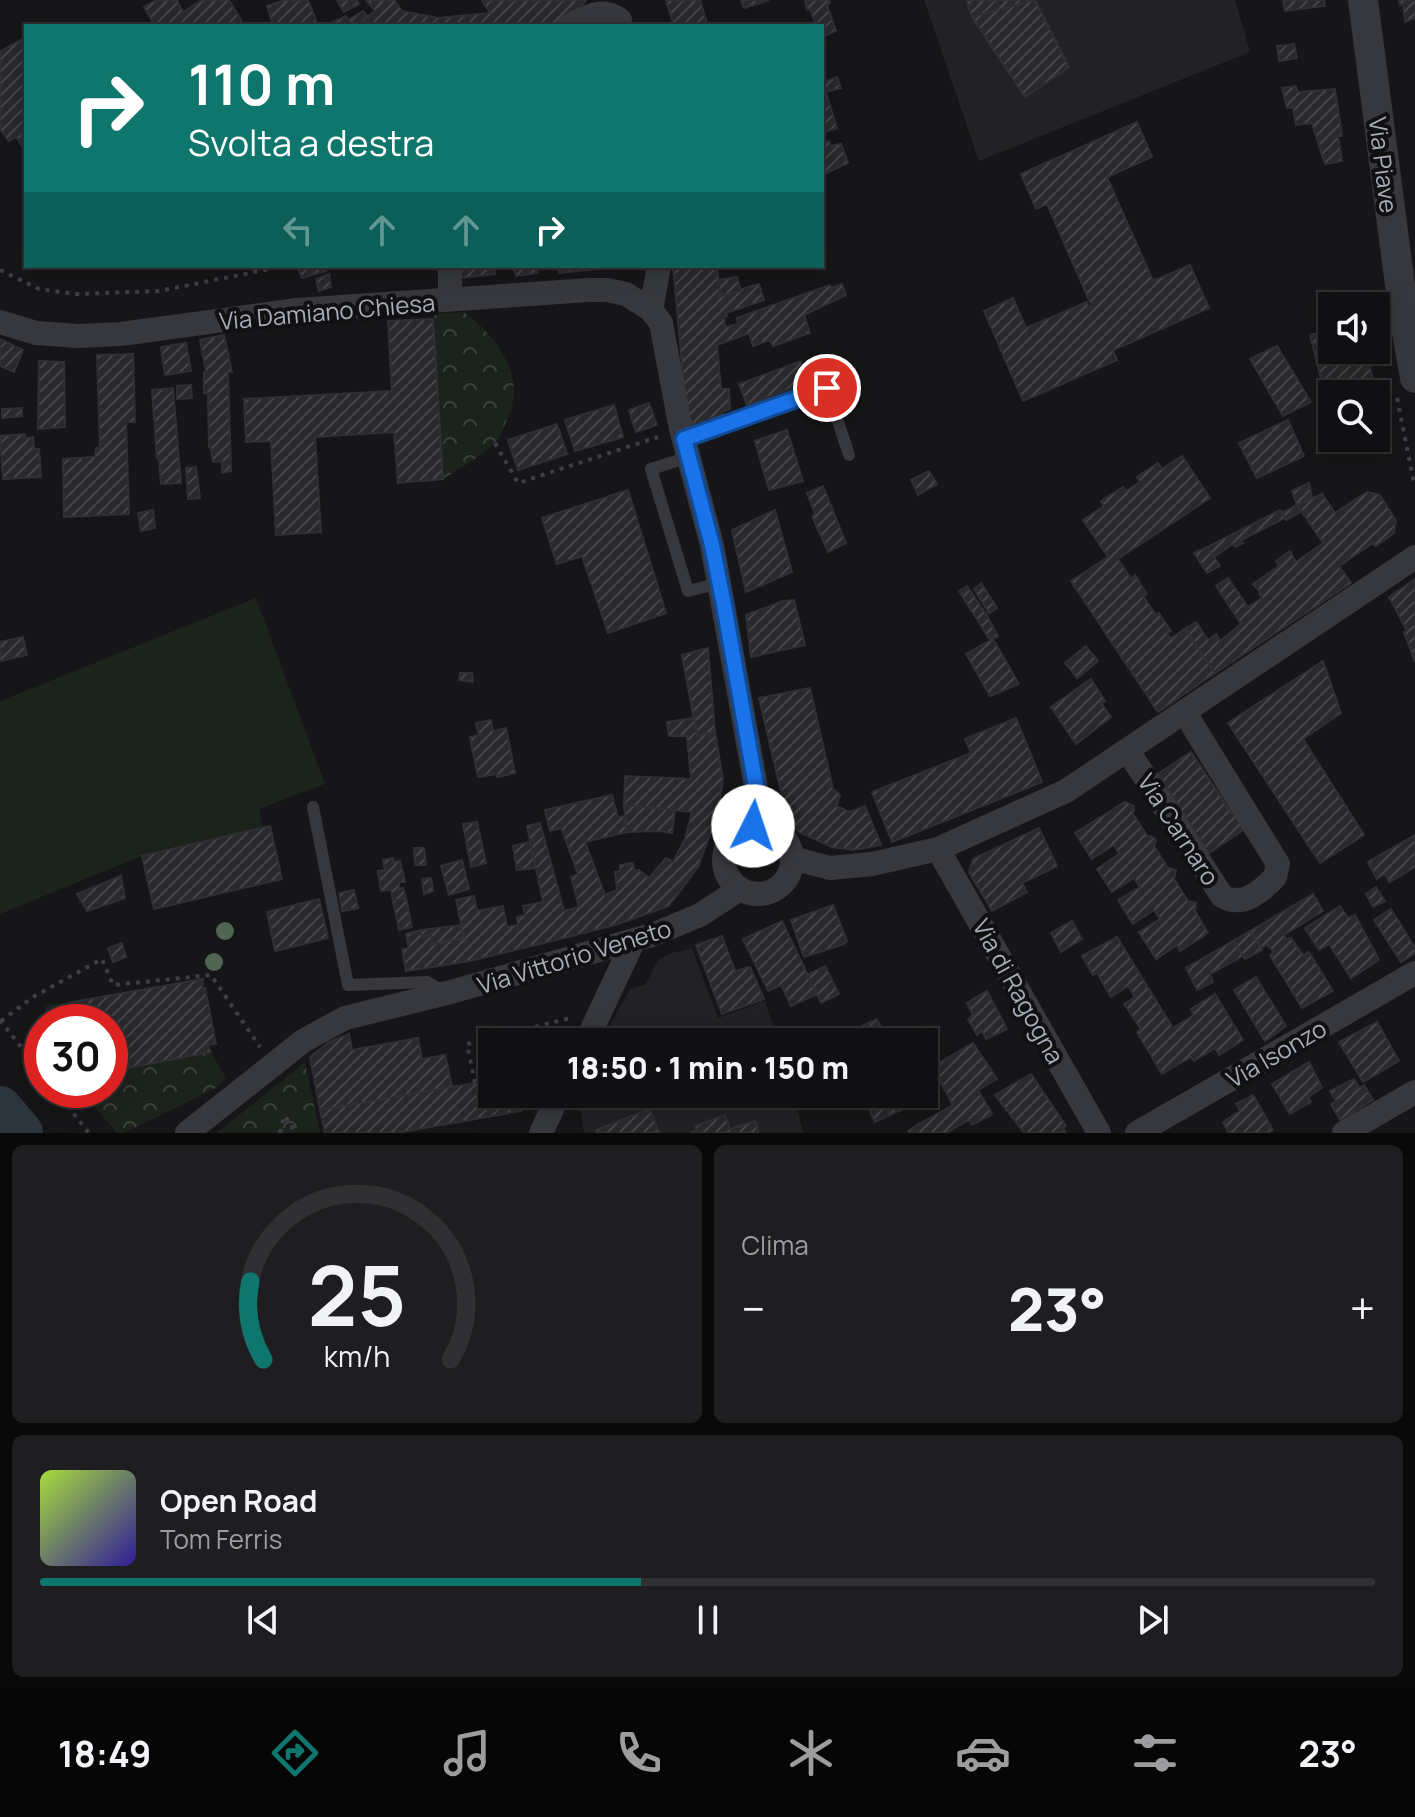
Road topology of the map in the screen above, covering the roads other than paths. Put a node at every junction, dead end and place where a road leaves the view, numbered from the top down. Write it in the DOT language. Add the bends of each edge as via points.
graph roads {
  1 [pos="1363,0"];
  2 [pos="619,15"];
  3 [pos="573,24"];
  4 [pos="450,268"];
  5 [pos="659,268"];
  6 [pos="450,299"];
  7 [pos="651,310"];
  8 [pos="0,322"];
  9 [pos="1415,378"];
  10 [pos="684,442"];
  11 [pos="849,455"];
  12 [pos="1415,557"];
  13 [pos="720,583"];
  14 [pos="1185,713"];
  15 [pos="1128,751"];
  16 [pos="313,807"];
  17 [pos="753,826"];
  18 [pos="938,849"];
  19 [pos="792,858"];
  20 [pos="740,889"];
  21 [pos="633,942"];
  22 [pos="1415,973"];
  23 [pos="447,993"];
  24 [pos="593,1028"];
  25 [pos="1415,1092"];
  26 [pos="553,1108"];
  27 [pos="187,1133"];
  28 [pos="541,1133"];
  29 [pos="1099,1133"];
  30 [pos="1137,1133"];
  31 [pos="1344,1133"];
  1 -- 9 [label="street, Via Piave"];
  2 -- 3 [label="street" via="598,13"];
  4 -- 6 [label="street"];
  5 -- 7 [label="street"];
  6 -- 7 [label="street, Via Damiano Chiesa" via="607,290 626,294"];
  6 -- 8 [label="street, Via Damiano Chiesa" via="297,310 121,334 36,333"];
  7 -- 10 [label="street" via="665,338"];
  10 -- 11 [label="lane" via="827,388"];
  10 -- 13 [label="street"];
  10 -- 13 [label="lane" via="651,469 688,591"];
  12 -- 14 [label="street, Via Carnaro"];
  13 -- 17 [label="street" via="757,792"];
  14 -- 15 [label="street, Via Carnaro"];
  14 -- 15 [label="street, Via Carnaro" via="1278,864 1275,877 1245,900 1222,896"];
  15 -- 18 [label="street, Via Carnaro" via="1066,791"];
  16 -- 23 [label="lane, Via Vittorio Veneto" via="348,985 427,982"];
  17 -- 19 [label="street" via="779,833"];
  17 -- 20 [label="street" via="730,840 725,853 724,867"];
  18 -- 19 [label="street, Via Carnaro" via="830,868"];
  18 -- 29 [label="street, Via di Ragogna"];
  19 -- 20 [label="street" via="791,870 776,890 751,894"];
  20 -- 21 [label="street, Via Vittorio Veneto" via="700,915"];
  21 -- 23 [label="street, Via Vittorio Veneto"];
  21 -- 24 [label="street"];
  22 -- 30 [label="street, Via Isonzo"];
  23 -- 27 [label="street, Via Vittorio Veneto" via="345,1018 303,1041"];
  25 -- 31 [label="street"];
  26 -- 28 [label="street"];
}
